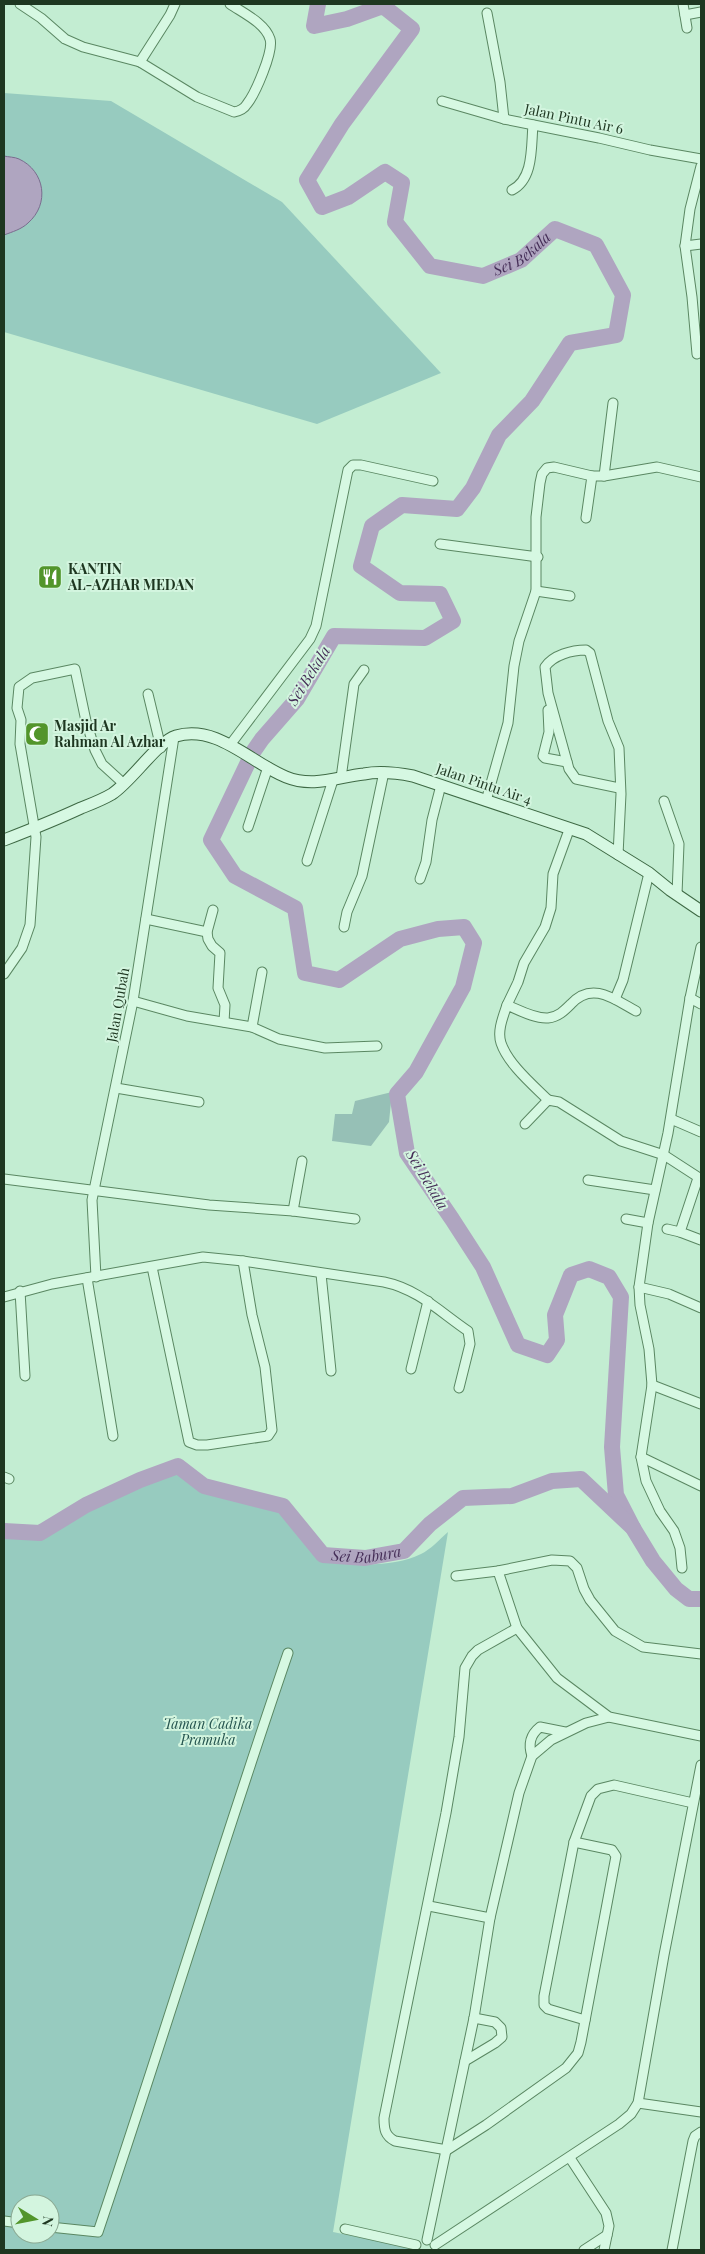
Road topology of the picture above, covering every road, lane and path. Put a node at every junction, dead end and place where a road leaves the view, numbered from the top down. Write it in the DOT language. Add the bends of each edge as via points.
graph roads {
  1 [pos="20,4"];
  2 [pos="175,4"];
  3 [pos="230,4"];
  4 [pos="683,4"];
  5 [pos="701,12"];
  6 [pos="487,13"];
  7 [pos="685,15"];
  8 [pos="687,28"];
  9 [pos="140,62"];
  10 [pos="442,101"];
  11 [pos="504,119"];
  12 [pos="533,125"];
  13 [pos="701,159"];
  14 [pos="701,166"];
  15 [pos="512,190"];
  16 [pos="701,244"];
  17 [pos="685,246"];
  18 [pos="696,354"];
  19 [pos="613,404"];
  20 [pos="592,476"];
  21 [pos="604,476"];
  22 [pos="701,477"];
  23 [pos="433,481"];
  24 [pos="586,518"];
  25 [pos="440,544"];
  26 [pos="538,557"];
  27 [pos="536,591"];
  28 [pos="570,596"];
  29 [pos="364,670"];
  30 [pos="548,693"];
  31 [pos="148,694"];
  32 [pos="174,737"];
  33 [pos="161,748"];
  34 [pos="236,748"];
  35 [pos="567,762"];
  36 [pos="266,766"];
  37 [pos="384,772"];
  38 [pos="337,779"];
  39 [pos="124,784"];
  40 [pos="441,786"];
  41 [pos="619,788"];
  42 [pos="486,801"];
  43 [pos="664,801"];
  44 [pos="248,827"];
  45 [pos="36,828"];
  46 [pos="569,830"];
  47 [pos="4,840"];
  48 [pos="618,855"];
  49 [pos="307,861"];
  50 [pos="649,872"];
  51 [pos="420,879"];
  52 [pos="677,894"];
  53 [pos="213,910"];
  54 [pos="701,912"];
  55 [pos="146,920"];
  56 [pos="344,927"];
  57 [pos="207,932"];
  58 [pos="701,946"];
  59 [pos="262,972"];
  60 [pos="4,974"];
  61 [pos="690,998"];
  62 [pos="615,999"];
  63 [pos="133,1001"];
  64 [pos="701,1004"];
  65 [pos="507,1005"];
  66 [pos="636,1011"];
  67 [pos="224,1022"];
  68 [pos="252,1027"];
  69 [pos="377,1046"];
  70 [pos="116,1088"];
  71 [pos="548,1100"];
  72 [pos="198,1102"];
  73 [pos="671,1118"];
  74 [pos="525,1124"];
  75 [pos="701,1132"];
  76 [pos="664,1155"];
  77 [pos="302,1161"];
  78 [pos="700,1178"];
  79 [pos="4,1179"];
  80 [pos="588,1180"];
  81 [pos="94,1190"];
  82 [pos="655,1190"];
  83 [pos="293,1211"];
  84 [pos="355,1219"];
  85 [pos="626,1219"];
  86 [pos="648,1223"];
  87 [pos="667,1229"];
  88 [pos="680,1232"];
  89 [pos="701,1240"];
  90 [pos="243,1261"];
  91 [pos="152,1267"];
  92 [pos="321,1274"];
  93 [pos="91,1278"];
  94 [pos="639,1287"];
  95 [pos="20,1291"];
  96 [pos="4,1297"];
  97 [pos="428,1301"];
  98 [pos="701,1308"];
  99 [pos="411,1368"];
  100 [pos="331,1371"];
  101 [pos="25,1376"];
  102 [pos="652,1385"];
  103 [pos="459,1388"];
  104 [pos="701,1404"];
  105 [pos="113,1436"];
  106 [pos="641,1457"];
  107 [pos="701,1486"];
  108 [pos="682,1568"];
  109 [pos="498,1571"];
  110 [pos="456,1576"];
  111 [pos="517,1628"];
  112 [pos="288,1653"];
  113 [pos="701,1654"];
  114 [pos="609,1717"];
  115 [pos="565,1732"];
  116 [pos="701,1736"];
  117 [pos="532,1756"];
  118 [pos="701,1765"];
  119 [pos="693,1803"];
  120 [pos="574,1842"];
  121 [pos="429,1906"];
  122 [pos="490,1918"];
  123 [pos="474,2018"];
  124 [pos="585,2020"];
  125 [pos="465,2061"];
  126 [pos="638,2103"];
  127 [pos="701,2110"];
  128 [pos="701,2132"];
  129 [pos="446,2150"];
  130 [pos="570,2158"];
  131 [pos="60,2228"];
  132 [pos="345,2229"];
  133 [pos="607,2234"];
  134 [pos="427,2240"];
  135 [pos="416,2248"];
  136 [pos="436,2248"];
  137 [pos="584,2250"];
  138 [pos="604,2250"];
  139 [pos="672,2250"];
  1 -- 9 [label="street" via="65,39"];
  2 -- 9 [label="street"];
  3 -- 9 [label="street" via="258,23 271,41 271,50 252,97 241,110 234,112 197,97"];
  4 -- 7 [label="street"];
  5 -- 7 [label="street"];
  6 -- 11 [label="street"];
  7 -- 8 [label="street"];
  10 -- 11 [label="street, Jalan Pintu Air 6"];
  11 -- 12 [label="street, Jalan Pintu Air 6"];
  12 -- 13 [label="street, Jalan Pintu Air 6"];
  12 -- 15 [label="street" via="528,170 520,185"];
  14 -- 17 [label="street"];
  16 -- 17 [label="street"];
  17 -- 18 [label="street"];
  19 -- 21 [label="street"];
  20 -- 21 [label="street"];
  20 -- 24 [label="street"];
  20 -- 26 [label="street" via="554,467 547,468 542,474 536,517"];
  21 -- 22 [label="street" via="658,467"];
  23 -- 34 [label="street" via="362,465 354,465 348,470 316,626"];
  25 -- 26 [label="street"];
  26 -- 27 [label="street"];
  27 -- 28 [label="street"];
  27 -- 42 [label="street" via="519,641 508,723"];
  29 -- 38 [label="street" via="354,684"];
  30 -- 35 [label="street"];
  30 -- 35 [label="street" via="549,732 543,756"];
  30 -- 41 [label="street" via="546,664 573,651 586,650 590,653 608,721 619,748"];
  31 -- 33 [label="street"];
  32 -- 33 [label="main road"];
  32 -- 34 [label="main road, Jalan Pintu Air 4" via="198,734"];
  32 -- 55 [label="street, Jalan Qubah"];
  33 -- 39 [label="main road"];
  34 -- 36 [label="main road, Jalan Pintu Air 4"];
  35 -- 41 [label="street" via="576,779"];
  36 -- 38 [label="main road, Jalan Pintu Air 4" via="306,783"];
  36 -- 44 [label="street"];
  37 -- 38 [label="main road, Jalan Pintu Air 4"];
  37 -- 40 [label="main road, Jalan Pintu Air 4" via="413,776"];
  37 -- 56 [label="street" via="362,876"];
  38 -- 49 [label="street"];
  39 -- 45 [label="main road" via="111,794"];
  39 -- 45 [label="street" via="102,764 95,750 76,670 32,678 19,688 17,708 21,720 20,744"];
  40 -- 42 [label="main road, Jalan Pintu Air 4"];
  40 -- 51 [label="street"];
  41 -- 48 [label="street"];
  42 -- 46 [label="main road, Jalan Pintu Air 4"];
  43 -- 52 [label="street" via="679,844"];
  45 -- 47 [label="main road"];
  45 -- 60 [label="street" via="30,925 22,948"];
  46 -- 48 [label="main road, Jalan Pintu Air 4" via="586,834"];
  46 -- 65 [label="street" via="553,874 551,908 545,927 524,963"];
  48 -- 50 [label="main road, Jalan Pintu Air 4"];
  50 -- 52 [label="main road, Jalan Pintu Air 4"];
  50 -- 62 [label="street" via="623,980"];
  52 -- 54 [label="main road, Jalan Pintu Air 4"];
  53 -- 57 [label="street"];
  55 -- 57 [label="street"];
  55 -- 63 [label="street, Jalan Qubah"];
  57 -- 67 [label="street" via="209,942 220,953 218,988 225,1005"];
  58 -- 61 [label="street"];
  59 -- 68 [label="street"];
  61 -- 64 [label="street"];
  61 -- 73 [label="street"];
  62 -- 65 [label="street" via="585,992 563,1012 550,1018 541,1018"];
  62 -- 66 [label="street"];
  63 -- 67 [label="street"];
  63 -- 70 [label="street, Jalan Qubah"];
  65 -- 71 [label="street" via="501,1026 501,1043 524,1076"];
  67 -- 68 [label="street"];
  68 -- 69 [label="street" via="279,1038 325,1048"];
  70 -- 72 [label="street"];
  70 -- 81 [label="street, Jalan Qubah"];
  71 -- 74 [label="street"];
  71 -- 76 [label="street" via="565,1105 621,1141"];
  73 -- 75 [label="street"];
  73 -- 76 [label="street"];
  76 -- 78 [label="street"];
  76 -- 82 [label="street"];
  77 -- 83 [label="street"];
  78 -- 88 [label="street"];
  79 -- 81 [label="street"];
  80 -- 82 [label="street"];
  81 -- 83 [label="street" via="209,1205"];
  81 -- 93 [label="street, Jalan Qubah"];
  82 -- 86 [label="street"];
  83 -- 84 [label="street"];
  85 -- 86 [label="street"];
  86 -- 94 [label="street"];
  87 -- 88 [label="street"];
  88 -- 89 [label="street"];
  90 -- 91 [label="street" via="203,1257"];
  90 -- 91 [label="street" via="265,1367 272,1430 268,1436 207,1445 189,1442"];
  90 -- 92 [label="street"];
  91 -- 93 [label="street"];
  92 -- 97 [label="street" via="402,1286"];
  92 -- 100 [label="street"];
  93 -- 95 [label="street"];
  93 -- 105 [label="street, Jalan Qubah"];
  94 -- 98 [label="street" via="670,1294"];
  94 -- 102 [label="street"];
  95 -- 96 [label="street"];
  95 -- 101 [label="street"];
  97 -- 99 [label="street"];
  97 -- 103 [label="street" via="468,1331 470,1336"];
  102 -- 104 [label="street"];
  102 -- 106 [label="street"];
  106 -- 107 [label="street"];
  106 -- 108 [label="street" via="646,1481 674,1531"];
  109 -- 110 [label="street"];
  109 -- 111 [label="street"];
  109 -- 113 [label="street" via="552,1560 570,1562 577,1568 590,1600 615,1631 643,1647"];
  111 -- 114 [label="street" via="557,1678"];
  111 -- 121 [label="street" via="478,1650 465,1668 458,1737"];
  112 -- 131 [label="street" via="98,2232"];
  114 -- 115 [label="street"];
  114 -- 116 [label="street"];
  115 -- 117 [label="street"];
  115 -- 117 [label="street" via="540,1727 532,1732"];
  117 -- 122 [label="street" via="513,1814"];
  118 -- 119 [label="street"];
  119 -- 120 [label="street" via="614,1785 602,1787 588,1800"];
  119 -- 126 [label="street"];
  120 -- 124 [label="street" via="544,2005 554,2012"];
  120 -- 124 [label="street" via="612,1850 616,1856"];
  121 -- 122 [label="street"];
  121 -- 129 [label="street" via="384,2126 389,2138 395,2141"];
  122 -- 123 [label="street"];
  123 -- 125 [label="street"];
  123 -- 125 [label="street" via="498,2024 502,2037"];
  124 -- 129 [label="street" via="578,2053 566,2068"];
  125 -- 129 [label="street"];
  126 -- 127 [label="street"];
  126 -- 130 [label="street" via="619,2124"];
  128 -- 139 [label="street" via="693,2141"];
  129 -- 134 [label="street"];
  130 -- 133 [label="street" via="606,2213"];
  130 -- 136 [label="street"];
  132 -- 135 [label="street"];
  133 -- 137 [label="street"];
  133 -- 138 [label="street"];
  134 -- 135 [label="street"];
  134 -- 136 [label="street"];
}
